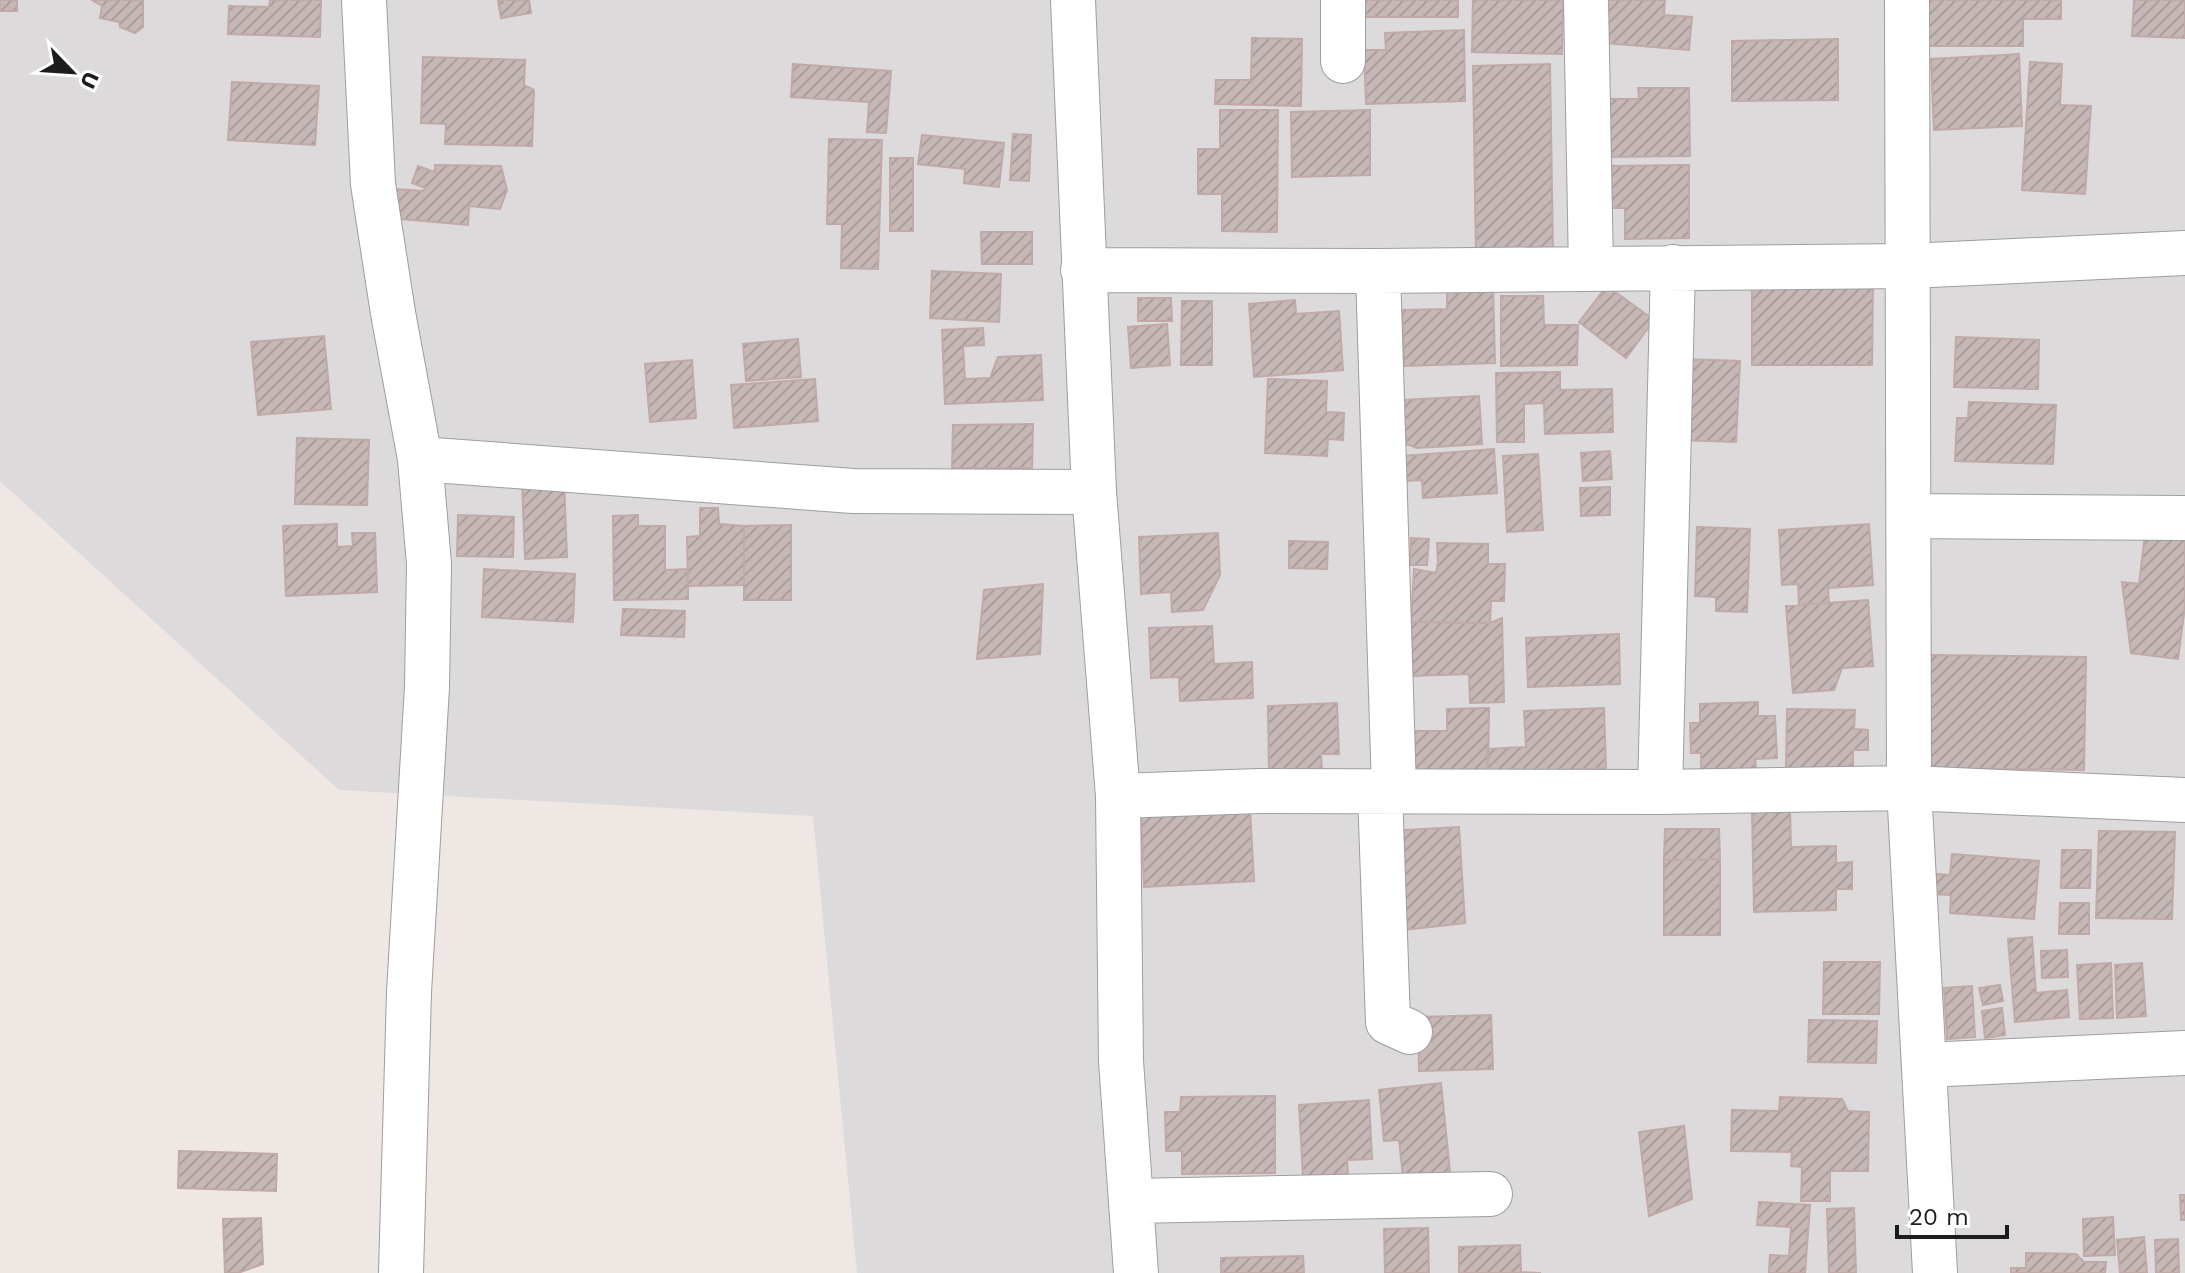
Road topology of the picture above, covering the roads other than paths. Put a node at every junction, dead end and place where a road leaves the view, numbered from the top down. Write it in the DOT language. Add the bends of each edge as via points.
graph roads {
  1 [pos="364,0"];
  2 [pos="1073,0"];
  3 [pos="1343,0"];
  4 [pos="1586,0"];
  5 [pos="1907,0"];
  6 [pos="1343,61"];
  7 [pos="2185,253"];
  8 [pos="1909,266"];
  9 [pos="1673,267"];
  10 [pos="1591,269"];
  11 [pos="1083,270"];
  12 [pos="1378,271"];
  13 [pos="420,459"];
  14 [pos="1094,492"];
  15 [pos="1909,516"];
  16 [pos="2185,518"];
  17 [pos="1909,788"];
  18 [pos="1387,790"];
  19 [pos="1660,792"];
  20 [pos="1118,796"];
  21 [pos="2185,800"];
  22 [pos="1410,1032"];
  23 [pos="2185,1053"];
  24 [pos="1924,1065"];
  25 [pos="1490,1194"];
  26 [pos="1132,1201"];
  27 [pos="401,1273"];
  28 [pos="1136,1273"];
  29 [pos="1935,1273"];
  1 -- 13 [label="street" via="373,184"];
  2 -- 11 [label="street"];
  3 -- 6 [label="street"];
  4 -- 10 [label="street"];
  5 -- 8 [label="street"];
  7 -- 8 [label="street"];
  8 -- 9 [label="street"];
  8 -- 15 [label="street"];
  9 -- 10 [label="street"];
  9 -- 19 [label="street"];
  10 -- 12 [label="street"];
  11 -- 12 [label="street"];
  11 -- 14 [label="street"];
  12 -- 18 [label="street"];
  13 -- 14 [label="street" via="853,491"];
  13 -- 27 [label="street" via="429,564 427,671 409,992"];
  14 -- 20 [label="street"];
  15 -- 16 [label="street"];
  15 -- 17 [label="street"];
  17 -- 19 [label="street"];
  17 -- 21 [label="street"];
  17 -- 24 [label="street"];
  18 -- 19 [label="street"];
  18 -- 20 [label="street"];
  18 -- 22 [label="street" via="1388,1022"];
  20 -- 26 [label="street" via="1121,1061"];
  23 -- 24 [label="street"];
  24 -- 29 [label="street"];
  25 -- 26 [label="street"];
  26 -- 28 [label="street"];
}
